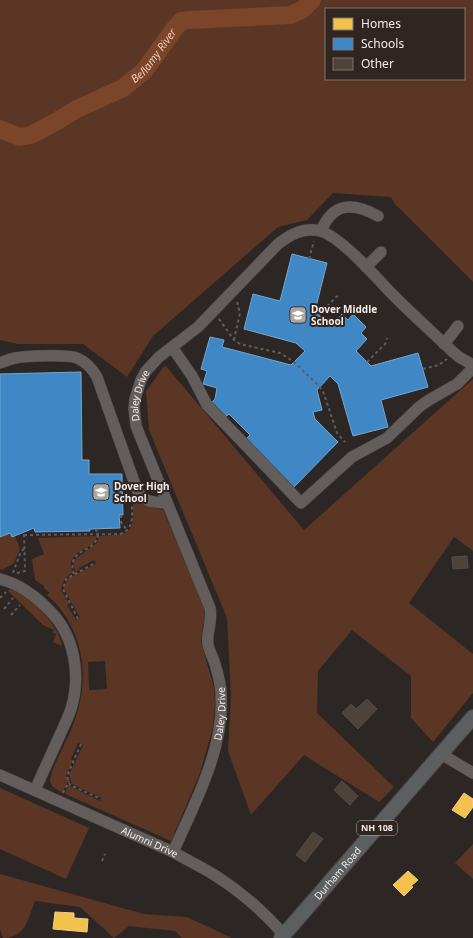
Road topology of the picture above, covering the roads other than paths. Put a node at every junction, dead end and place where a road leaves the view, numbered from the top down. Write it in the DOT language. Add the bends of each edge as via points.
graph roads {
  1 [pos="378,216"];
  2 [pos="318,234"];
  3 [pos="381,252"];
  4 [pos="366,267"];
  5 [pos="458,326"];
  6 [pos="444,344"];
  7 [pos="172,347"];
  8 [pos="0,363"];
  9 [pos="473,365"];
  10 [pos="473,368"];
  11 [pos="166,502"];
  12 [pos="0,579"];
  13 [pos="473,717"];
  14 [pos="441,754"];
  15 [pos="473,773"];
  16 [pos="0,774"];
  17 [pos="35,790"];
  18 [pos="173,852"];
  19 [pos="282,936"];
  1 -- 2 [label="street" via="364,208 339,208 329,217"];
  2 -- 4 [label="street" via="336,241"];
  2 -- 7 [label="street, Daley Drive" via="310,230 298,231 278,244 198,327"];
  3 -- 4 [label="street"];
  4 -- 6 [label="street"];
  5 -- 6 [label="street"];
  6 -- 9 [label="street"];
  7 -- 10 [label="street" via="192,376 207,405 301,503 352,457 387,438 419,407 457,384"];
  7 -- 11 [label="street, Daley Drive" via="146,372 137,390 134,408 138,430"];
  8 -- 11 [label="street" via="16,358 72,356 90,367 97,377 141,498 152,502"];
  11 -- 18 [label="street, Daley Drive" via="210,608 207,642 220,684 222,707 219,734 209,767"];
  12 -- 17 [label="street" via="19,586 42,602 53,614 66,633 74,660 76,679 71,710"];
  13 -- 14 [label="main road, Durham Road / NH 108"];
  14 -- 15 [label="street"];
  14 -- 19 [label="main road, Durham Road / NH 108"];
  16 -- 17 [label="street, Alumni Drive"];
  17 -- 18 [label="street, Alumni Drive"];
  18 -- 19 [label="street, Alumni Drive" via="217,876 243,896 272,921"];
}
